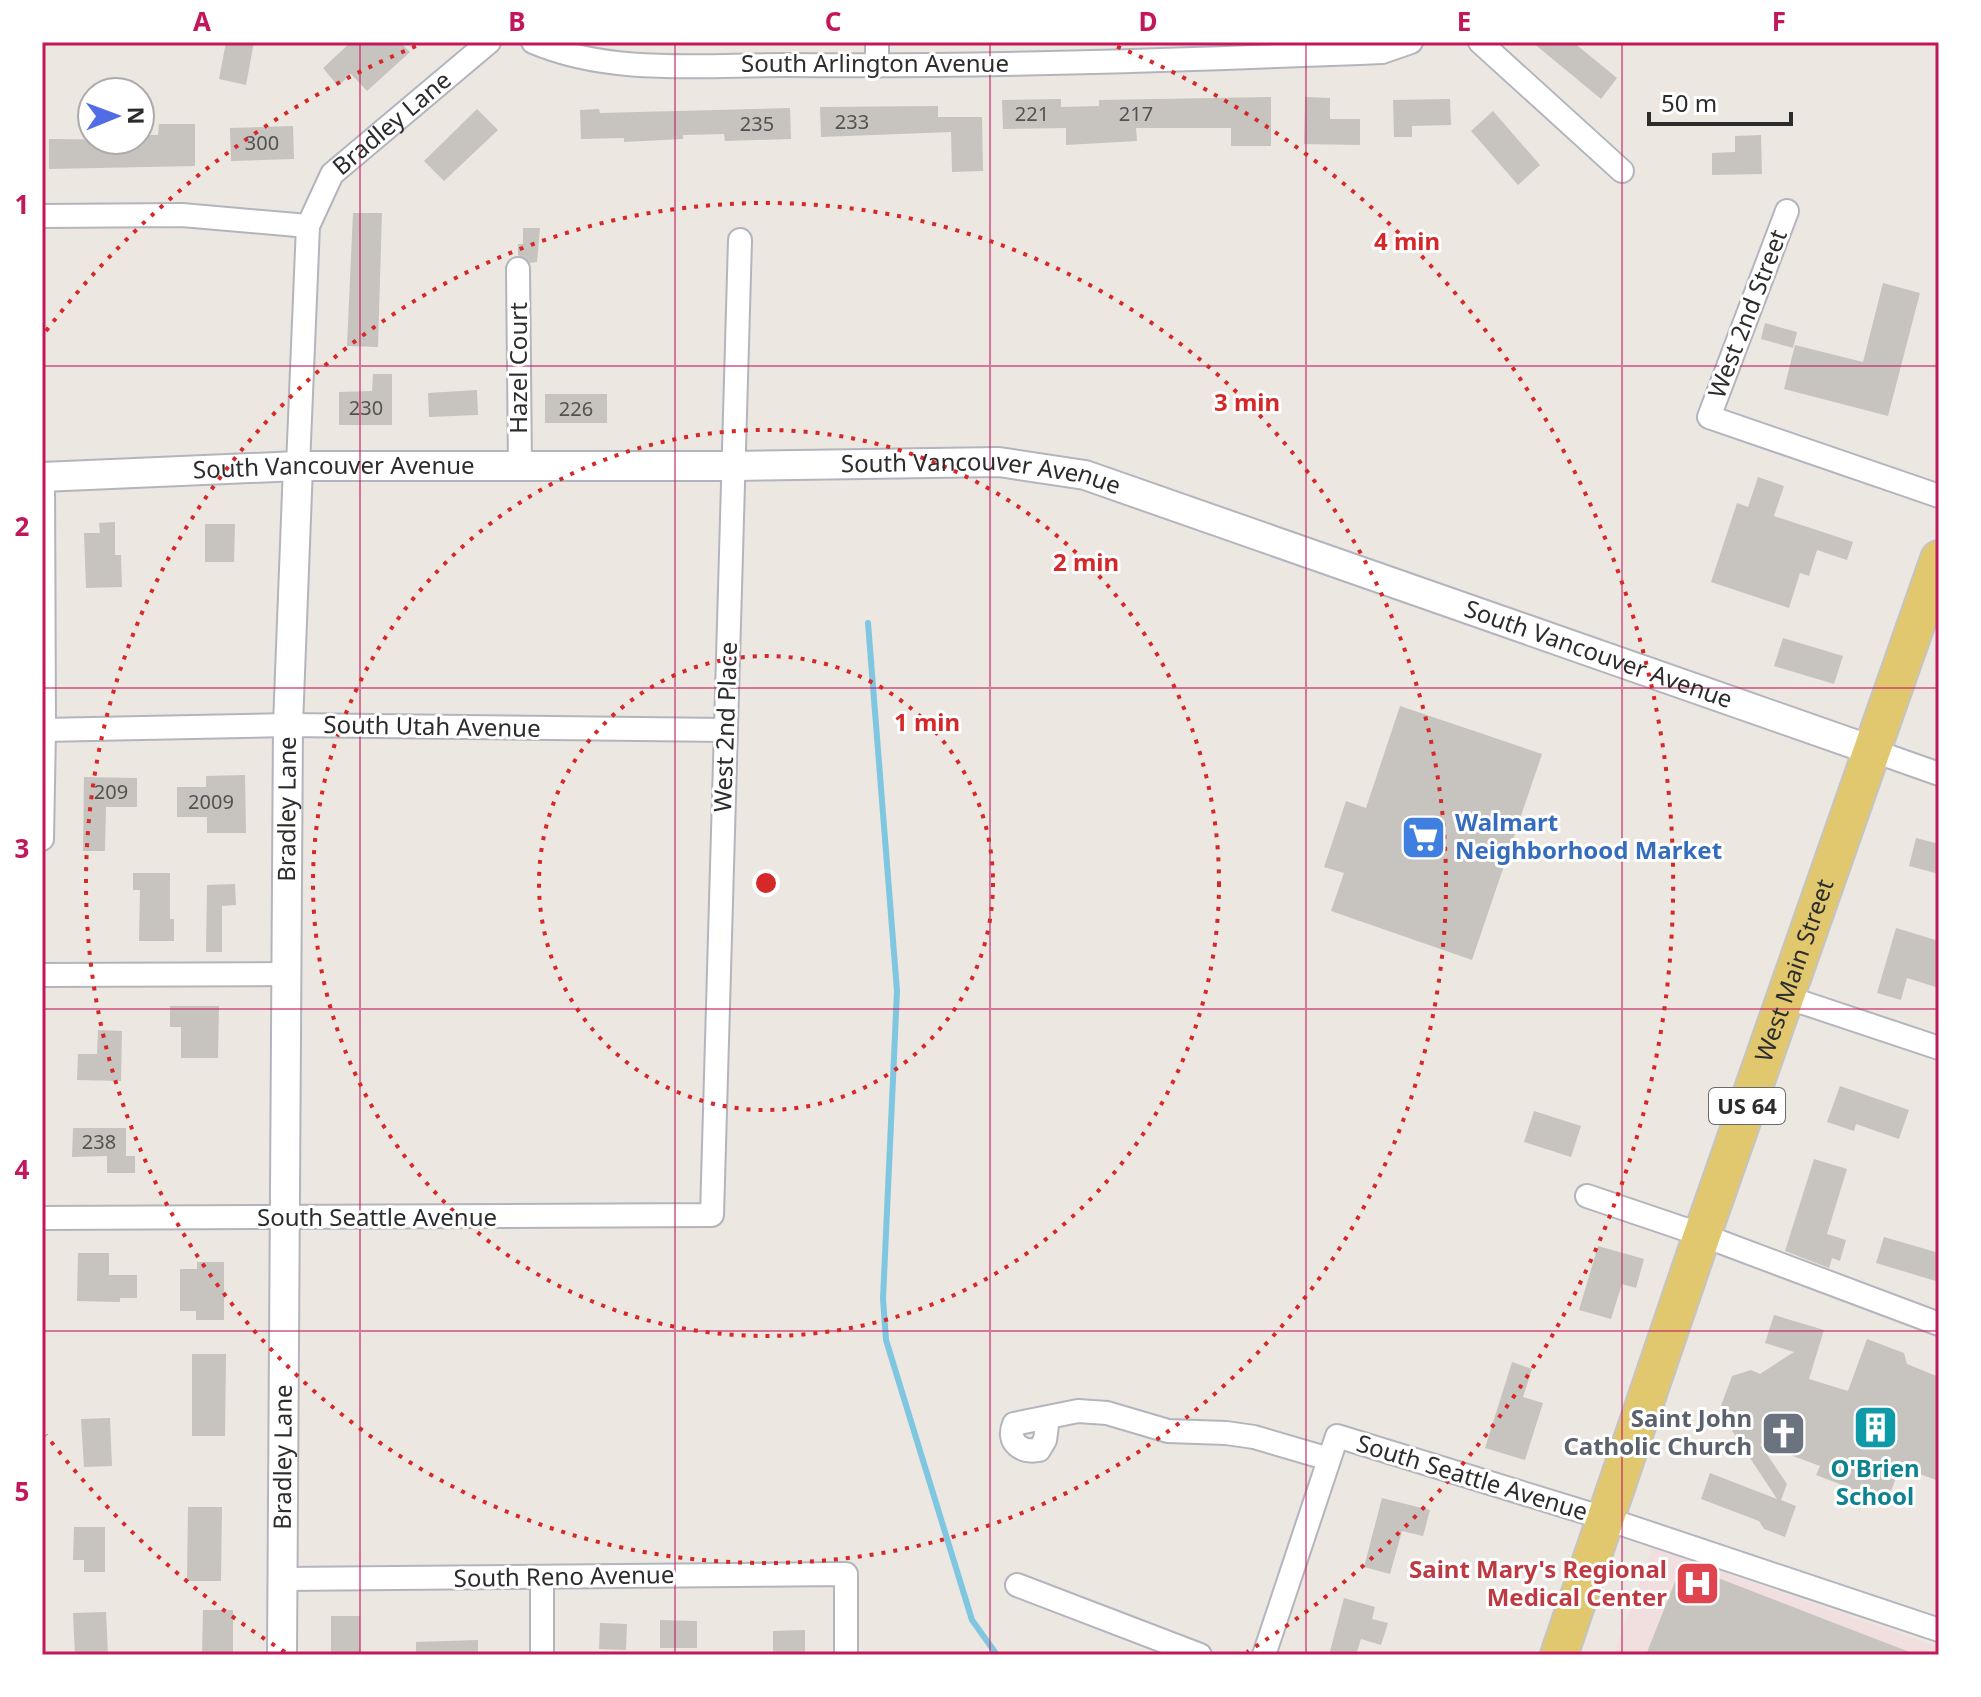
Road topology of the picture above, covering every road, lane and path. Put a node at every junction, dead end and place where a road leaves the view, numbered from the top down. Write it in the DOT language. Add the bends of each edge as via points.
graph roads {
  1 [pos="489,42"];
  2 [pos="533,42"];
  3 [pos="877,42"];
  4 [pos="1411,42"];
  5 [pos="1480,42"];
  6 [pos="1187,51"];
  7 [pos="877,66"];
  8 [pos="1622,171"];
  9 [pos="1787,211"];
  10 [pos="42,216"];
  11 [pos="308,226"];
  12 [pos="740,240"];
  13 [pos="518,269"];
  14 [pos="298,466"];
  15 [pos="733,466"];
  16 [pos="520,467"];
  17 [pos="42,477"];
  18 [pos="1939,496"];
  19 [pos="1939,559"];
  20 [pos="288,725"];
  21 [pos="43,730"];
  22 [pos="726,730"];
  23 [pos="1874,751"];
  24 [pos="1939,774"];
  25 [pos="42,839"];
  26 [pos="288,974"];
  27 [pos="42,975"];
  28 [pos="1786,997"];
  29 [pos="1939,1048"];
  30 [pos="1587,1196"];
  31 [pos="712,1215"];
  32 [pos="42,1218"];
  33 [pos="284,1219"];
  34 [pos="1702,1235"];
  35 [pos="1939,1324"];
  36 [pos="1048,1418"];
  37 [pos="1329,1459"];
  38 [pos="1607,1519"];
  39 [pos="542,1578"];
  40 [pos="282,1579"];
  41 [pos="1017,1585"];
  42 [pos="1939,1630"];
  43 [pos="282,1655"];
  44 [pos="542,1655"];
  45 [pos="846,1655"];
  46 [pos="1200,1655"];
  47 [pos="1264,1655"];
  48 [pos="1559,1655"];
  1 -- 11 [label="street, Bradley Lane" via="332,174"];
  2 -- 7 [label="street, South Arlington Avenue" via="559,53 629,64"];
  3 -- 7 [label="street"];
  4 -- 6 [label="street, South Arlington Avenue" via="1382,52"];
  5 -- 8 [label="street"];
  6 -- 7 [label="street, South Arlington Avenue"];
  9 -- 18 [label="street, West 2nd Street" via="1709,417"];
  10 -- 11 [label="street" via="182,215"];
  11 -- 14 [label="street, Bradley Lane"];
  12 -- 15 [label="street, West 2nd Place"];
  13 -- 16 [label="street, Hazel Court"];
  14 -- 16 [label="street, South Vancouver Avenue"];
  14 -- 17 [label="street, South Vancouver Avenue"];
  14 -- 20 [label="street, Bradley Lane"];
  15 -- 16 [label="street, South Vancouver Avenue"];
  15 -- 22 [label="street, West 2nd Place"];
  15 -- 23 [label="street, South Vancouver Avenue" via="999,462 1085,475"];
  17 -- 21 [label="street"];
  19 -- 23 [label="main road, West Main Street / US 64"];
  20 -- 21 [label="street, South Utah Avenue"];
  20 -- 22 [label="street, South Utah Avenue"];
  20 -- 26 [label="street, Bradley Lane"];
  21 -- 25 [label="street"];
  22 -- 31 [label="street, West 2nd Place"];
  23 -- 24 [label="street"];
  23 -- 28 [label="main road, West Main Street / US 64"];
  26 -- 27 [label="street"];
  26 -- 33 [label="street, Bradley Lane"];
  28 -- 29 [label="street"];
  28 -- 34 [label="main road, West Main Street / US 64"];
  30 -- 34 [label="street"];
  31 -- 33 [label="street, South Seattle Avenue"];
  32 -- 33 [label="street, South Seattle Avenue"];
  33 -- 40 [label="street, Bradley Lane"];
  34 -- 35 [label="street"];
  34 -- 38 [label="main road, West Main Street / US 64"];
  36 -- 37 [label="street" via="1078,1411 1107,1413 1168,1431 1254,1437"];
  37 -- 38 [label="street, South Seattle Avenue" via="1337,1436"];
  37 -- 47 [label="street"];
  38 -- 42 [label="street, South Seattle Avenue"];
  38 -- 48 [label="main road, West Main Street / US 64"];
  39 -- 40 [label="street, South Reno Avenue"];
  39 -- 44 [label="street"];
  39 -- 45 [label="street, South Reno Avenue" via="846,1574"];
  40 -- 43 [label="street, Bradley Lane"];
  41 -- 46 [label="street"];
}
